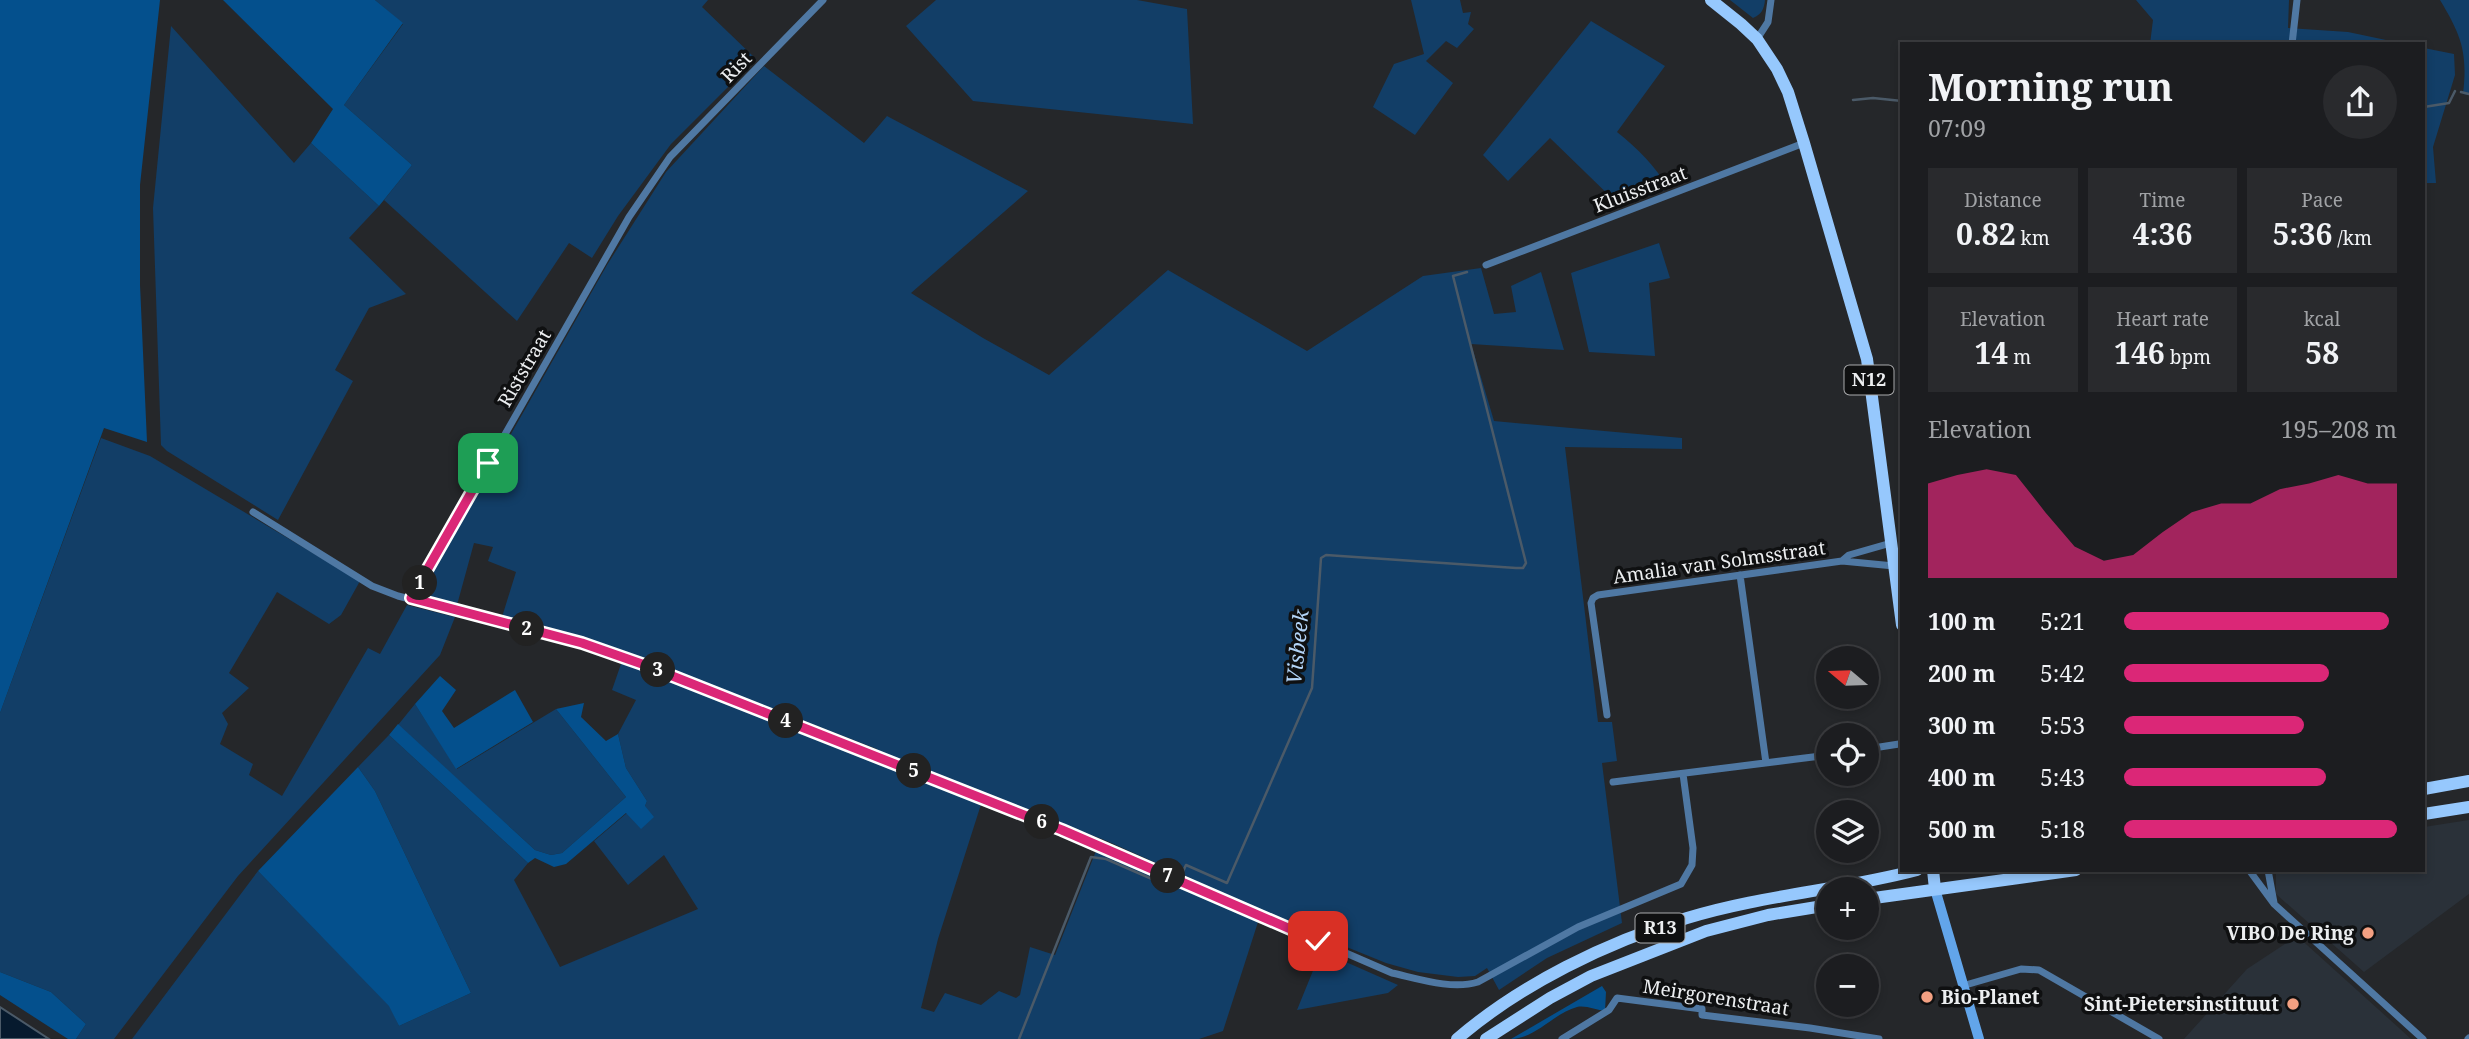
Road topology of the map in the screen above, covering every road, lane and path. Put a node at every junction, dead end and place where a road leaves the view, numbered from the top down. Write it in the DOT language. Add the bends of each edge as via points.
graph roads {
  1 [pos="823,0"];
  2 [pos="1711,0"];
  3 [pos="1771,0"];
  4 [pos="2297,0"];
  5 [pos="1757,39"];
  6 [pos="2292,42"];
  7 [pos="1804,142"];
  8 [pos="670,157"];
  9 [pos="1486,265"];
  10 [pos="253,512"];
  11 [pos="1891,543"];
  12 [pos="1842,561"];
  13 [pos="1894,566"];
  14 [pos="1740,575"];
  15 [pos="411,598"];
  16 [pos="1900,610"];
  17 [pos="1607,715"];
  18 [pos="1899,744"];
  19 [pos="1879,748"];
  20 [pos="1816,757"];
  21 [pos="1766,763"];
  22 [pos="1683,774"];
  23 [pos="2469,781"];
  24 [pos="1613,782"];
  25 [pos="2425,789"];
  26 [pos="2469,807"];
  27 [pos="2425,814"];
  28 [pos="1907,872"];
  29 [pos="1933,872"];
  30 [pos="2061,872"];
  31 [pos="2250,872"];
  32 [pos="2268,872"];
  33 [pos="1935,889"];
  34 [pos="1879,897"];
  35 [pos="2274,904"];
  36 [pos="1816,907"];
  37 [pos="1962,986"];
  38 [pos="1975,1038"];
  39 [pos="1457,1039"];
  40 [pos="1486,1039"];
  41 [pos="1562,1039"];
  42 [pos="1879,1039"];
  43 [pos="2159,1039"];
  44 [pos="2423,1039"];
  1 -- 8 [label="street, Rist"];
  2 -- 5 [label="main road, N12"];
  3 -- 5 [label="street" via="1768,22"];
  4 -- 6 [label="street"];
  5 -- 7 [label="main road, N12" via="1782,78"];
  7 -- 9 [label="street, Kluisstraat"];
  7 -- 11 [label="main road, N12" via="1867,359"];
  8 -- 15 [label="street, Riststraat" via="629,217"];
  10 -- 15 [label="street" via="372,586"];
  11 -- 12 [label="street, Amalia van Solmsstraat"];
  11 -- 13 [label="main road, N12"];
  12 -- 13 [label="street, Amalia van Solmsstraat"];
  12 -- 14 [label="street, Amalia van Solmsstraat"];
  13 -- 16 [label="main road, N12"];
  14 -- 17 [label="street, Amalia van Solmsstraat" via="1593,598"];
  14 -- 21 [label="street"];
  15 -- 22 [label="street" via="582,643 642,664 1062,830 1356,959 1432,982 1467,986 1478,982 1578,927 1681,884 1692,865 1693,848"];
  18 -- 19 [label="street"];
  20 -- 21 [label="street"];
  21 -- 22 [label="street"];
  22 -- 24 [label="street"];
  23 -- 25 [label="main road"];
  26 -- 27 [label="main road"];
  28 -- 39 [label="main road, R13" via="1687,918 1538,981"];
  29 -- 33 [label="main road"];
  30 -- 33 [label="main road"];
  31 -- 35 [label="street"];
  32 -- 35 [label="street"];
  33 -- 34 [label="main road"];
  33 -- 37 [label="street"];
  35 -- 44 [label="street"];
  36 -- 40 [label="main road, R13" via="1706,931 1591,976"];
  37 -- 38 [label="street"];
  37 -- 43 [label="street" via="2021,969 2039,970"];
  41 -- 42 [label="street, Meirgorenstraat" via="1609,1010 1617,998 1702,1009 1702,1015"];
}
